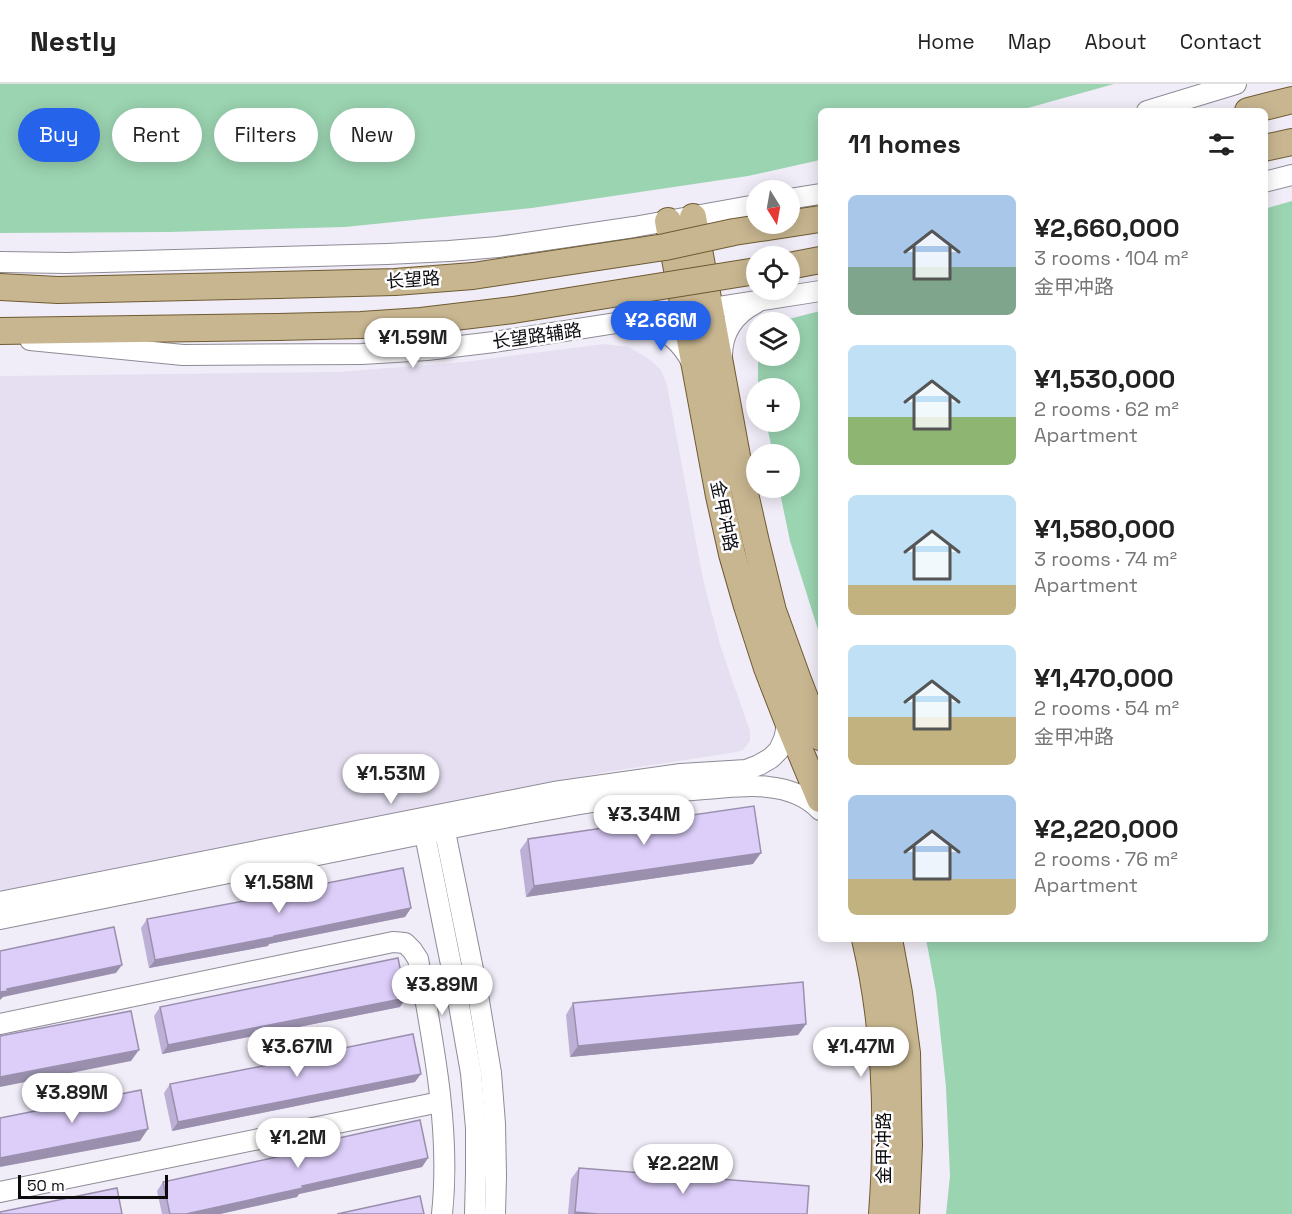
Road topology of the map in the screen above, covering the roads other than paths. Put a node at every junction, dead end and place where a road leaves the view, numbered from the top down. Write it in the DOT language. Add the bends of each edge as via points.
graph roads {
  1 [pos="1236,84"];
  2 [pos="1292,100"];
  3 [pos="1157,108"];
  4 [pos="1260,108"];
  5 [pos="1292,142"];
  6 [pos="1268,147"];
  7 [pos="1292,175"];
  8 [pos="1268,181"];
  9 [pos="818,194"];
  10 [pos="800,198"];
  11 [pos="746,207"];
  12 [pos="693,217"];
  13 [pos="818,219"];
  14 [pos="668,221"];
  15 [pos="818,260"];
  16 [pos="0,262"];
  17 [pos="800,264"];
  18 [pos="746,273"];
  19 [pos="0,287"];
  20 [pos="818,291"];
  21 [pos="760,301"];
  22 [pos="711,309"];
  23 [pos="686,313"];
  24 [pos="631,322"];
  25 [pos="0,331"];
  26 [pos="0,338"];
  27 [pos="722,371"];
  28 [pos="697,374"];
  29 [pos="788,722"];
  30 [pos="818,731"];
  31 [pos="818,795"];
  32 [pos="818,808"];
  33 [pos="443,822"];
  34 [pos="423,825"];
  35 [pos="0,902"];
  36 [pos="0,919"];
  37 [pos="866,942"];
  38 [pos="890,942"];
  39 [pos="0,1024"];
  40 [pos="440,1102"];
  41 [pos="0,1192"];
  42 [pos="442,1214"];
  43 [pos="475,1214"];
  44 [pos="495,1214"];
  45 [pos="882,1214"];
  46 [pos="906,1214"];
  1 -- 3 [label="street"];
  2 -- 4 [label="main road"];
  5 -- 6 [label="main road"];
  7 -- 8 [label="street"];
  9 -- 10 [label="street"];
  11 -- 12 [label="street"];
  12 -- 14 [label="street"];
  12 -- 22 [label="main road, 金甲冲路"];
  13 -- 19 [label="main road, 长望路, bridge" via="473,276 277,285 58,290"];
  14 -- 16 [label="street" via="449,251"];
  14 -- 23 [label="main road, 金甲冲路"];
  15 -- 17 [label="main road"];
  18 -- 25 [label="main road, bridge" via="421,321"];
  20 -- 21 [label="street, 长望路辅路"];
  21 -- 22 [label="street, 长望路辅路"];
  21 -- 27 [label="street" via="744,309 727,331"];
  22 -- 23 [label="street, 长望路辅路"];
  22 -- 27 [label="main road, 金甲冲路"];
  23 -- 24 [label="street, 长望路辅路"];
  23 -- 28 [label="main road, 金甲冲路"];
  24 -- 26 [label="street, 长望路辅路" via="482,344 362,354 183,355"];
  24 -- 28 [label="street" via="662,329 672,336"];
  27 -- 30 [label="main road, 金甲冲路" via="746,499 773,611"];
  28 -- 29 [label="main road, 金甲冲路" via="732,554"];
  29 -- 31 [label="main road, 金甲冲路"];
  29 -- 33 [label="street" via="778,750 771,758 746,770 681,774 554,792"];
  32 -- 33 [label="street" via="800,794 748,786 682,790"];
  33 -- 34 [label="street"];
  33 -- 44 [label="street" via="490,1073 495,1124"];
  34 -- 35 [label="street"];
  34 -- 36 [label="street"];
  34 -- 43 [label="street" via="471,1073 476,1140"];
  37 -- 45 [label="main road, 金甲冲路" via="882,1059"];
  38 -- 46 [label="main road, 金甲冲路" via="907,1053"];
  39 -- 40 [label="street" via="393,942 405,943 418,959"];
  40 -- 41 [label="street"];
  40 -- 42 [label="street" via="444,1130"];
}
